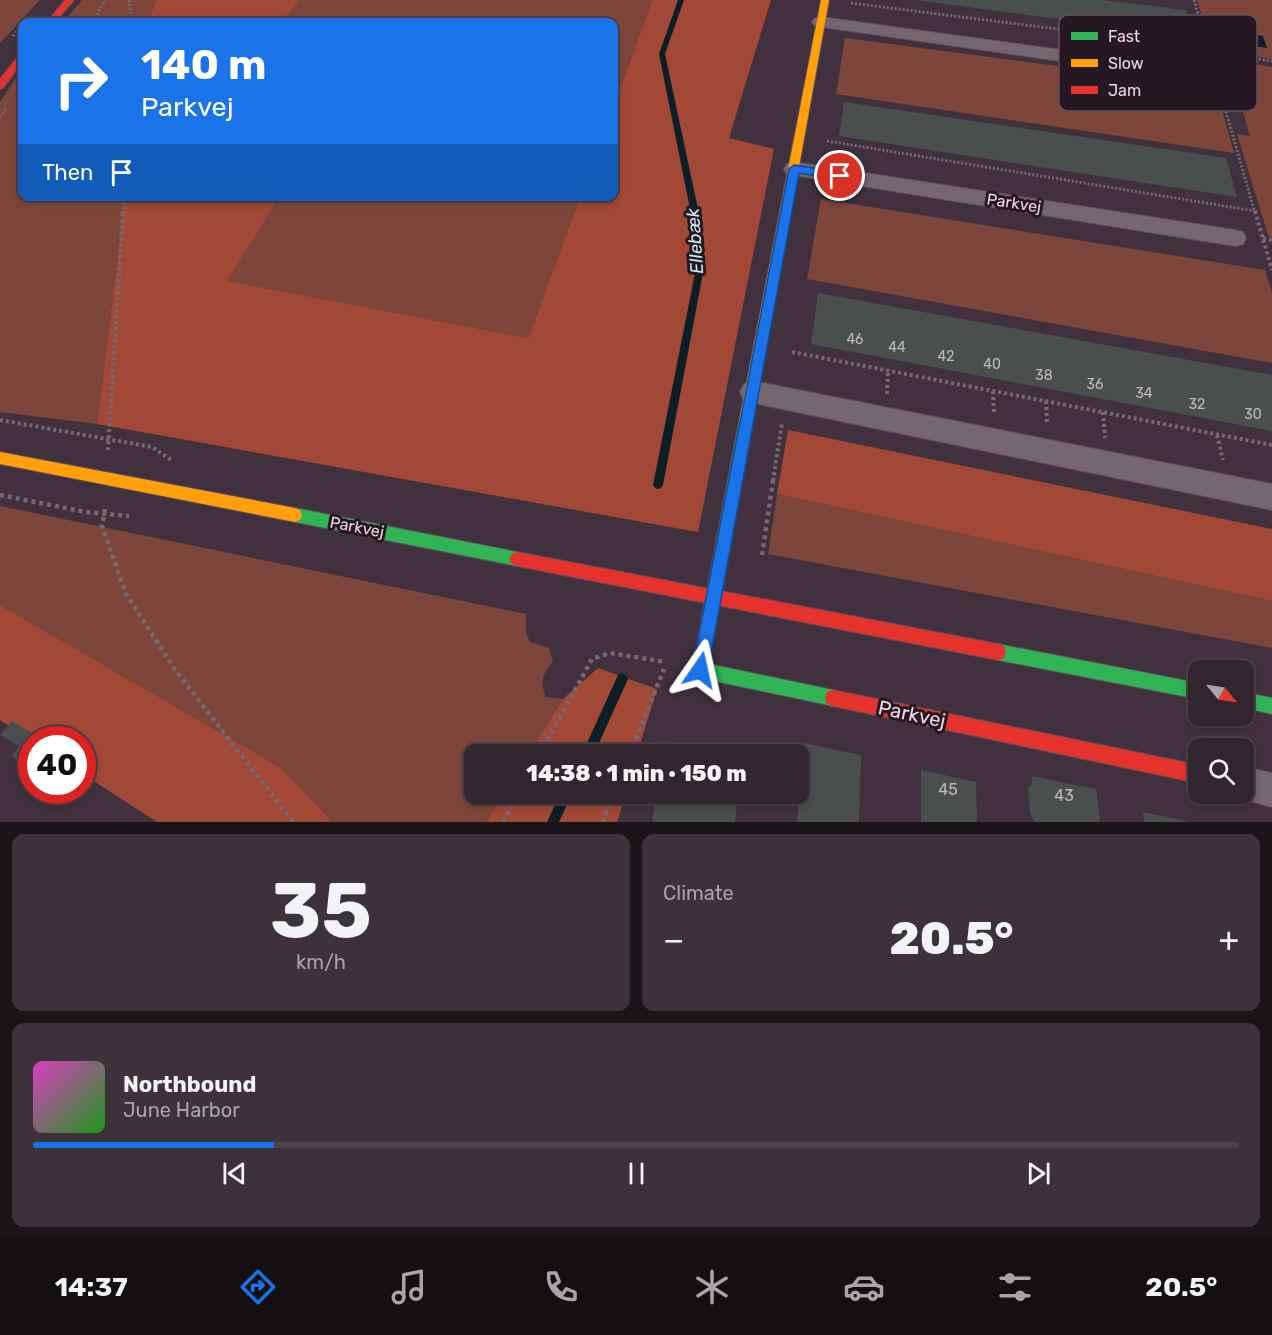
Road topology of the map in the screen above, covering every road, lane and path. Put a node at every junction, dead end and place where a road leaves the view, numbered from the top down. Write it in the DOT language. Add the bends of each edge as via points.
graph roads {
  1 [pos="70,0"];
  2 [pos="105,0"];
  3 [pos="129,0"];
  4 [pos="825,0"];
  5 [pos="1194,0"];
  6 [pos="846,3"];
  7 [pos="1198,15"];
  8 [pos="54,18"];
  9 [pos="95,18"];
  10 [pos="131,18"];
  11 [pos="821,22"];
  12 [pos="1059,30"];
  13 [pos="1059,55"];
  14 [pos="1257,59"];
  15 [pos="1272,61"];
  16 [pos="18,62"];
  17 [pos="0,86"];
  18 [pos="1226,111"];
  19 [pos="825,140"];
  20 [pos="794,169"];
  21 [pos="124,201"];
  22 [pos="1255,211"];
  23 [pos="1235,238"];
  24 [pos="1263,238"];
  25 [pos="1272,240"];
  26 [pos="1272,270"];
  27 [pos="792,352"];
  28 [pos="753,392"];
  29 [pos="0,420"];
  30 [pos="108,440"];
  31 [pos="1272,445"];
  32 [pos="0,458"];
  33 [pos="108,480"];
  34 [pos="198,497"];
  35 [pos="1272,497"];
  36 [pos="714,595"];
  37 [pos="667,662"];
  38 [pos="700,670"];
  39 [pos="1188,689"];
  40 [pos="1254,702"];
  41 [pos="1272,706"];
  42 [pos="545,744"];
  43 [pos="634,744"];
  44 [pos="1188,772"];
  45 [pos="1254,786"];
  46 [pos="1272,790"];
  47 [pos="512,804"];
  48 [pos="610,804"];
  49 [pos="293,822"];
  50 [pos="502,822"];
  51 [pos="602,822"];
  1 -- 8 [label="street"];
  2 -- 9 [label="path"];
  3 -- 10 [label="path"];
  4 -- 11 [label="street"];
  5 -- 7 [label="path"];
  6 -- 12 [label="path"];
  11 -- 13 [label="street"];
  11 -- 20 [label="street"];
  14 -- 15 [label="path"];
  16 -- 17 [label="street"];
  18 -- 22 [label="path"];
  19 -- 22 [label="path"];
  20 -- 23 [label="street, Parkvej"];
  20 -- 28 [label="street"];
  21 -- 30 [label="path"];
  22 -- 24 [label="path"];
  24 -- 25 [label="path"];
  24 -- 26 [label="path"];
  27 -- 31 [label="path"];
  28 -- 35 [label="street"];
  28 -- 36 [label="street"];
  29 -- 30 [label="path"];
  30 -- 33 [label="path"];
  30 -- 34 [label="path" via="152,447 170,457"];
  32 -- 33 [label="street, Parkvej"];
  33 -- 34 [label="street, Parkvej"];
  33 -- 49 [label="path" via="102,526 126,594 176,671"];
  34 -- 36 [label="street, Parkvej"];
  36 -- 38 [label="street"];
  36 -- 39 [label="street, Parkvej"];
  37 -- 38 [label="path"];
  37 -- 42 [label="path" via="610,653 592,659"];
  37 -- 43 [label="path"];
  38 -- 44 [label="street, Parkvej"];
  40 -- 41 [label="street"];
  45 -- 46 [label="street"];
  47 -- 50 [label="path"];
  48 -- 51 [label="path"];
}
